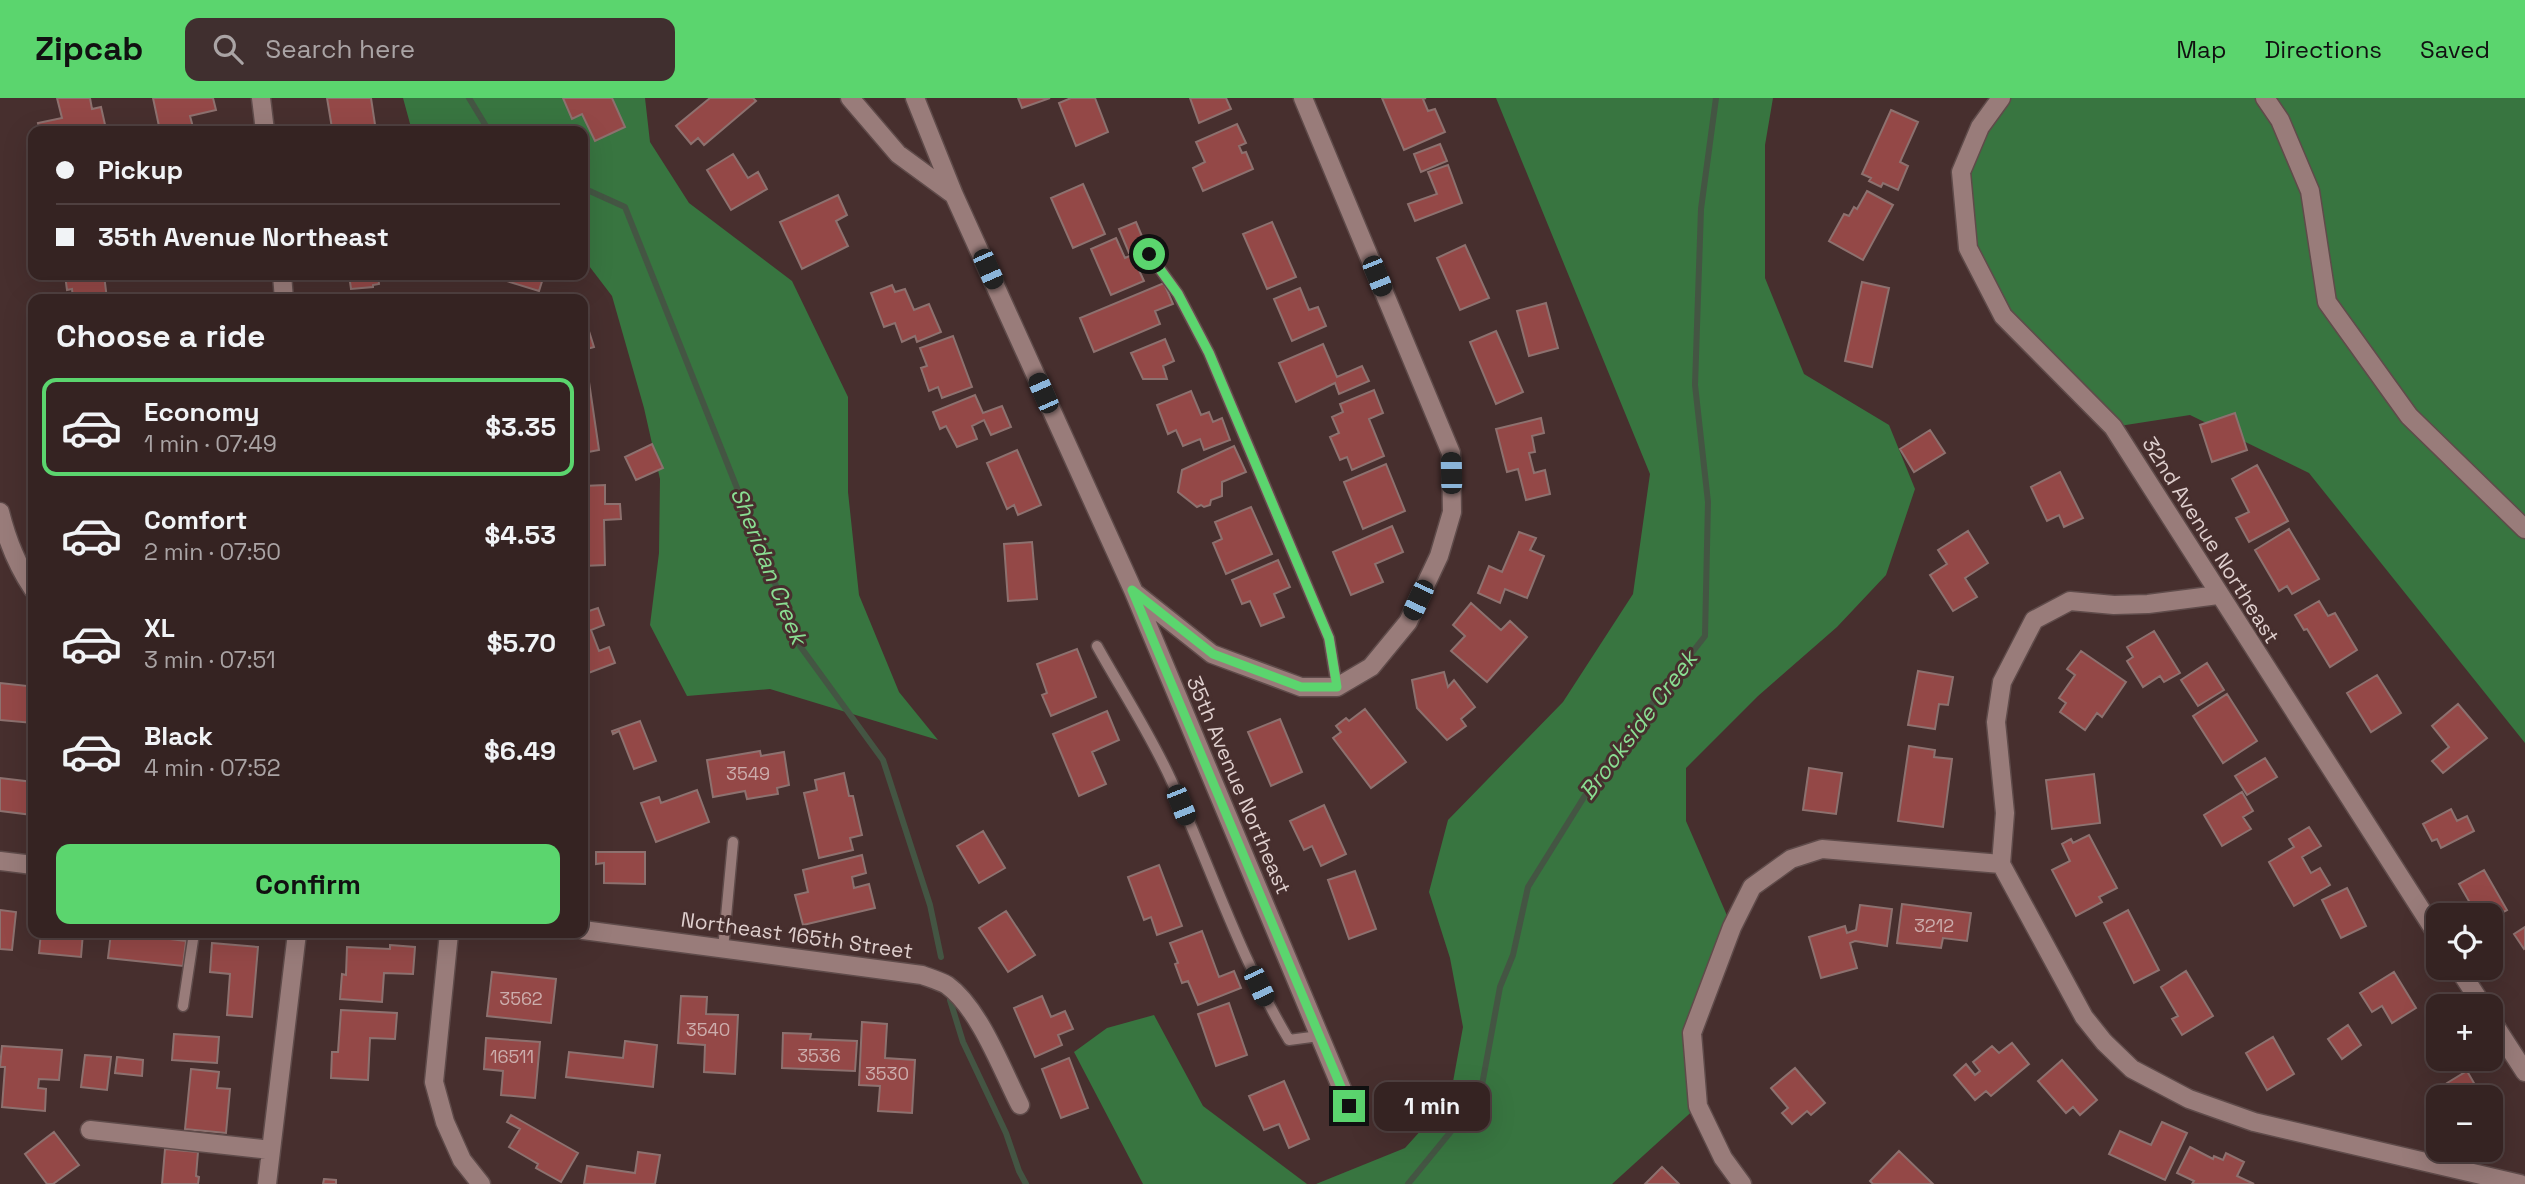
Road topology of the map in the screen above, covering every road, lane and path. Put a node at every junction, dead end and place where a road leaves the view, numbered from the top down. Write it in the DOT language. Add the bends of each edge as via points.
graph roads {
  1 [pos="261,98"];
  2 [pos="850,98"];
  3 [pos="915,98"];
  4 [pos="1303,98"];
  5 [pos="2001,98"];
  6 [pos="2265,98"];
  7 [pos="264,126"];
  8 [pos="954,195"];
  9 [pos="1149,254"];
  10 [pos="0,512"];
  11 [pos="2525,529"];
  12 [pos="28,581"];
  13 [pos="1132,590"];
  14 [pos="2218,596"];
  15 [pos="1097,646"];
  16 [pos="1337,687"];
  17 [pos="733,842"];
  18 [pos="0,862"];
  19 [pos="2001,864"];
  20 [pos="28,865"];
  21 [pos="2426,917"];
  22 [pos="588,931"];
  23 [pos="193,938"];
  24 [pos="296,938"];
  25 [pos="448,938"];
  26 [pos="723,949"];
  27 [pos="183,1006"];
  28 [pos="1320,1036"];
  29 [pos="2503,1038"];
  30 [pos="2525,1072"];
  31 [pos="1020,1105"];
  32 [pos="1349,1106"];
  33 [pos="90,1130"];
  34 [pos="271,1150"];
  35 [pos="267,1184"];
  36 [pos="481,1184"];
  37 [pos="1742,1184"];
  38 [pos="2520,1184"];
  1 -- 7 [label="street"];
  2 -- 8 [label="street" via="898,154"];
  3 -- 8 [label="street, 35th Avenue Northeast"];
  4 -- 16 [label="street" via="1451,453 1452,512 1439,556 1408,622 1371,667"];
  5 -- 14 [label="street, 32nd Avenue Northeast" via="1980,127 1961,172 1968,248 2003,316 2113,427"];
  6 -- 11 [label="street" via="2280,120 2310,191 2327,302 2409,416"];
  8 -- 13 [label="street, 35th Avenue Northeast"];
  9 -- 16 [label="lane" via="1178,294 1209,353 1329,638"];
  10 -- 12 [label="street"];
  13 -- 16 [label="street" via="1213,654 1301,687"];
  13 -- 28 [label="street, 35th Avenue Northeast"];
  14 -- 19 [label="street" via="2148,604 2070,601 2034,620 2002,681 1996,722 2005,813"];
  14 -- 21 [label="street, 32nd Avenue Northeast"];
  15 -- 28 [label="lane" via="1171,780 1269,1006 1289,1040"];
  17 -- 26 [label="lane"];
  18 -- 20 [label="street"];
  19 -- 37 [label="street" via="1822,849 1791,859 1752,887 1692,1034 1698,1106"];
  19 -- 38 [label="street" via="2084,1017 2133,1069 2189,1098 2254,1122"];
  22 -- 26 [label="street, Northeast 165th Street"];
  23 -- 27 [label="lane"];
  24 -- 34 [label="street"];
  25 -- 36 [label="street" via="434,1082 444,1122 461,1160"];
  26 -- 31 [label="street, Northeast 165th Street" via="922,975 947,985 967,1005"];
  28 -- 32 [label="street, 35th Avenue Northeast"];
  29 -- 30 [label="street"];
  33 -- 34 [label="street"];
  34 -- 35 [label="street"];
}
